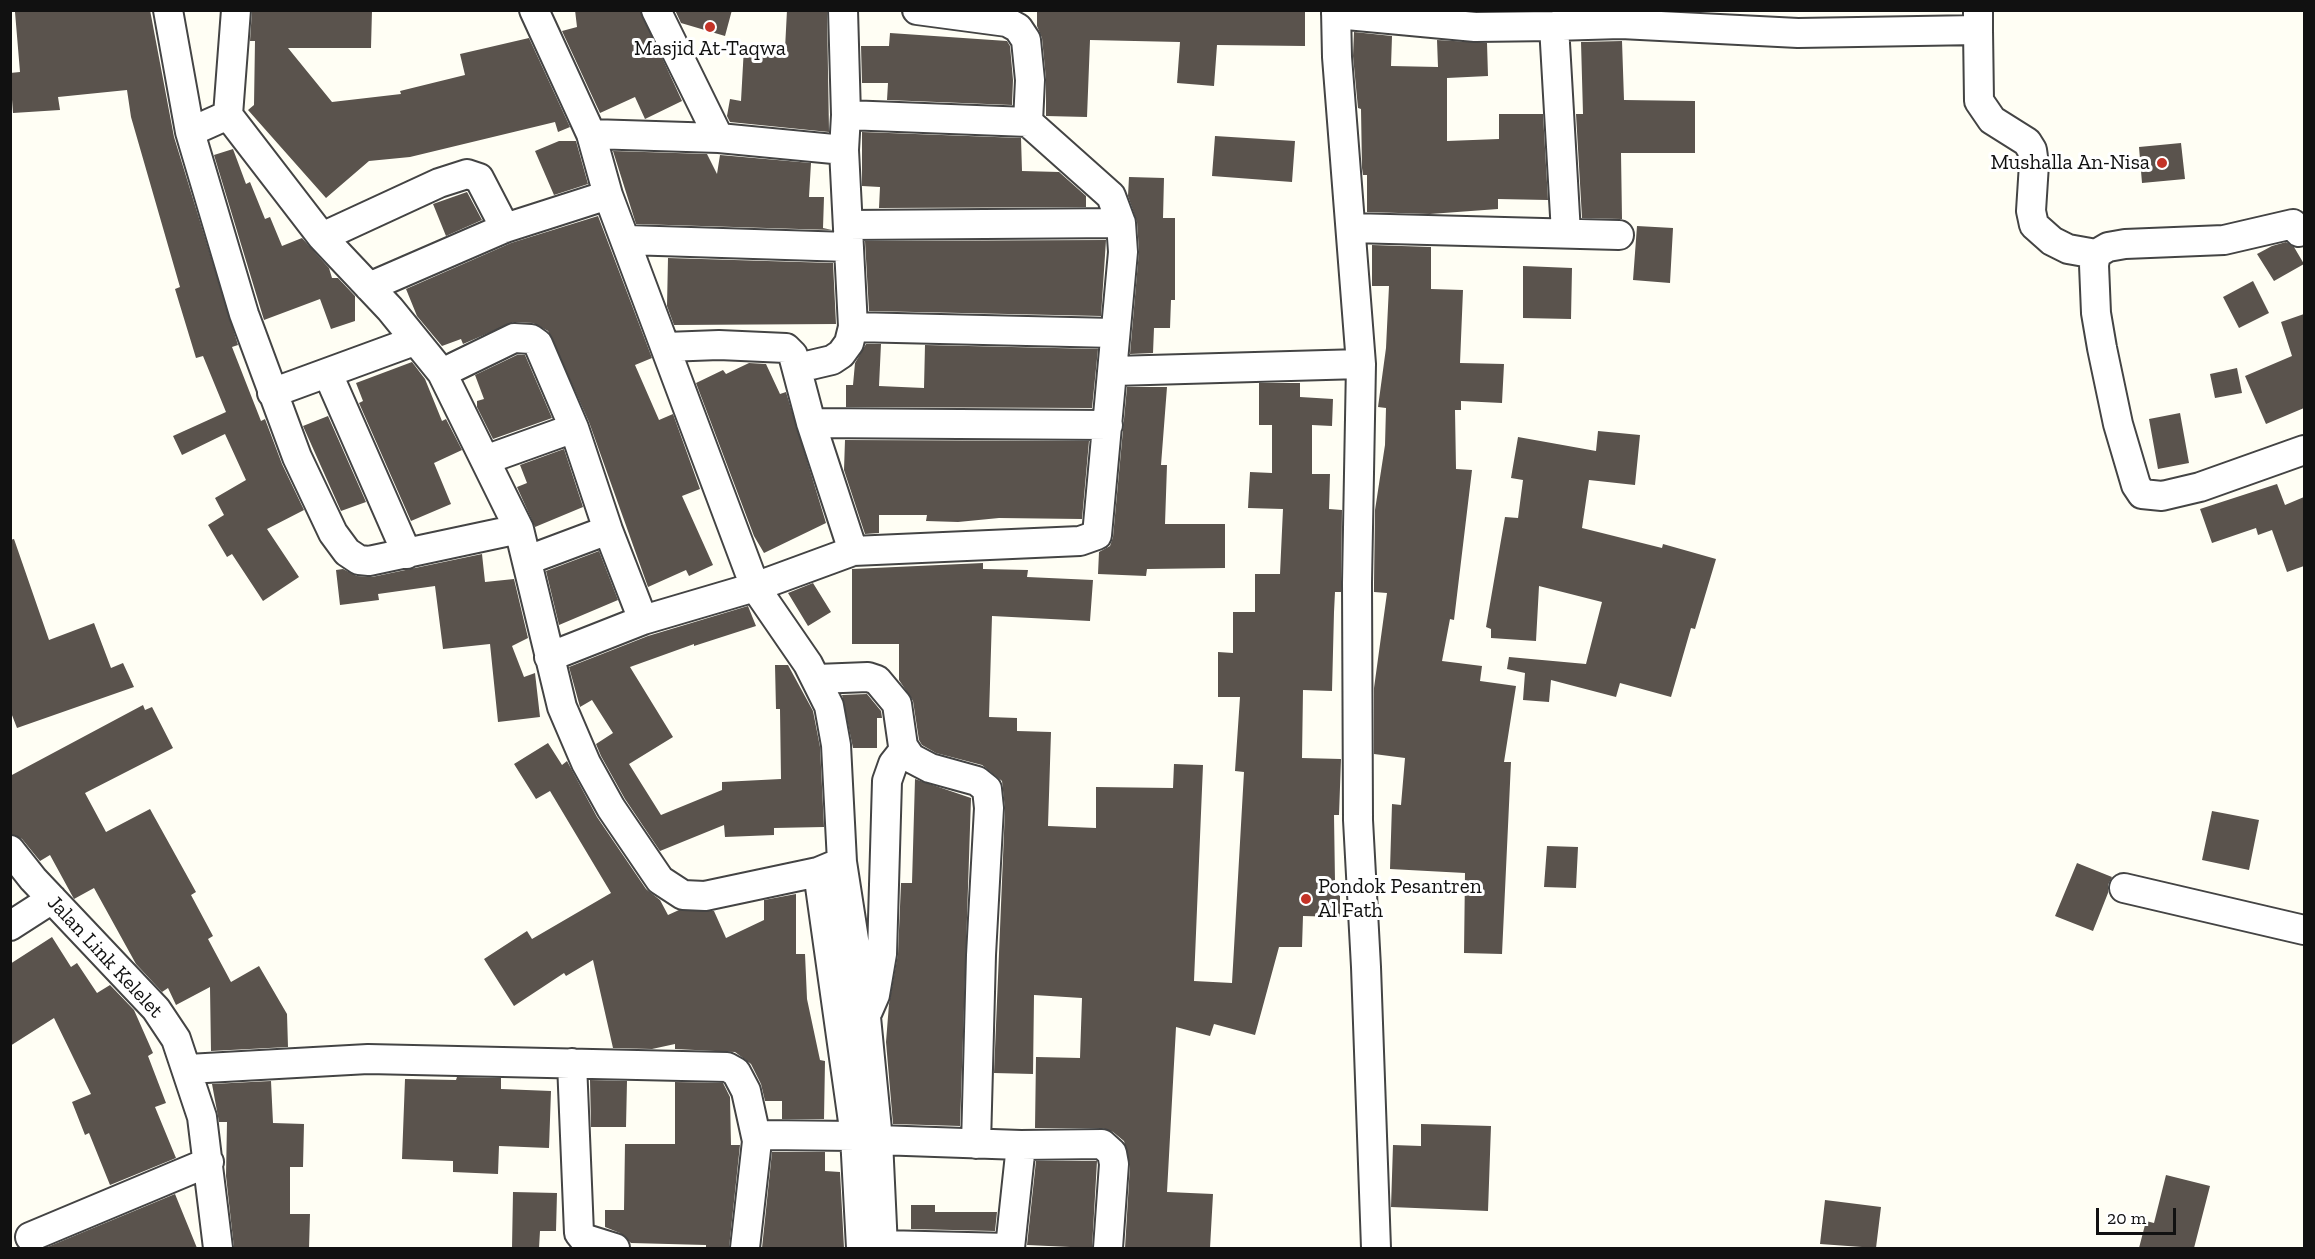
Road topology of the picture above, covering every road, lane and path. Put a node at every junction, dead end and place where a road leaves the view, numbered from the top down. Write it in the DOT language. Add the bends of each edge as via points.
graph roads {
  1 [pos="168,10"];
  2 [pos="236,10"];
  3 [pos="534,10"];
  4 [pos="656,10"];
  5 [pos="843,10"];
  6 [pos="917,10"];
  7 [pos="1336,12"];
  8 [pos="1621,17"];
  9 [pos="1978,20"];
  10 [pos="1554,26"];
  11 [pos="228,115"];
  12 [pos="846,115"];
  13 [pos="1028,122"];
  14 [pos="190,132"];
  15 [pos="591,134"];
  16 [pos="719,138"];
  17 [pos="844,150"];
  18 [pos="608,195"];
  19 [pos="1121,223"];
  20 [pos="505,228"];
  21 [pos="1351,228"];
  22 [pos="2304,230"];
  23 [pos="1566,233"];
  24 [pos="1619,235"];
  25 [pos="848,236"];
  26 [pos="322,237"];
  27 [pos="627,240"];
  28 [pos="2096,254"];
  29 [pos="369,287"];
  30 [pos="853,327"];
  31 [pos="1114,333"];
  32 [pos="414,341"];
  33 [pos="666,347"];
  34 [pos="1361,364"];
  35 [pos="798,368"];
  36 [pos="1114,371"];
  37 [pos="441,373"];
  38 [pos="328,374"];
  39 [pos="272,393"];
  40 [pos="812,423"];
  41 [pos="1108,425"];
  42 [pos="574,428"];
  43 [pos="2304,450"];
  44 [pos="486,460"];
  45 [pos="519,529"];
  46 [pos="608,530"];
  47 [pos="853,551"];
  48 [pos="407,554"];
  49 [pos="528,560"];
  50 [pos="755,587"];
  51 [pos="643,620"];
  52 [pos="549,657"];
  53 [pos="817,679"];
  54 [pos="904,750"];
  55 [pos="10,850"];
  56 [pos="830,867"];
  57 [pos="2124,888"];
  58 [pos="52,899"];
  59 [pos="10,926"];
  60 [pos="2304,930"];
  61 [pos="866,1017"];
  62 [pos="572,1063"];
  63 [pos="188,1069"];
  64 [pos="867,1138"];
  65 [pos="757,1141"];
  66 [pos="976,1144"];
  67 [pos="1021,1145"];
  68 [pos="209,1162"];
  69 [pos="30,1237"];
  70 [pos="875,1247"];
  71 [pos="218,1248"];
  72 [pos="615,1248"];
  73 [pos="745,1248"];
  74 [pos="1010,1248"];
  75 [pos="1108,1248"];
  76 [pos="1376,1248"];
  1 -- 14 [label="street"];
  2 -- 11 [label="street"];
  3 -- 15 [label="street"];
  4 -- 16 [label="street"];
  5 -- 12 [label="street"];
  6 -- 13 [label="street" via="1007,22 1018,28 1026,40"];
  7 -- 10 [label="street" via="1475,27"];
  7 -- 21 [label="street"];
  8 -- 9 [label="street" via="1798,33"];
  8 -- 10 [label="street"];
  9 -- 28 [label="street" via="1979,101 1992,120 2027,142 2032,150 2034,225 2068,249"];
  10 -- 23 [label="street"];
  11 -- 14 [label="street"];
  11 -- 26 [label="street"];
  12 -- 13 [label="street"];
  12 -- 17 [label="street"];
  13 -- 19 [label="street" via="1104,187 1118,208"];
  14 -- 39 [label="street" via="244,314"];
  15 -- 16 [label="street"];
  15 -- 18 [label="street"];
  16 -- 17 [label="street"];
  17 -- 25 [label="street"];
  18 -- 20 [label="street"];
  18 -- 27 [label="street"];
  19 -- 25 [label="street"];
  19 -- 31 [label="street" via="1122,266"];
  20 -- 26 [label="street" via="479,178 467,174"];
  20 -- 29 [label="street"];
  21 -- 23 [label="street"];
  21 -- 34 [label="street"];
  22 -- 28 [label="street" via="2299,232 2293,224 2224,240 2125,244"];
  23 -- 24 [label="street"];
  25 -- 27 [label="street"];
  25 -- 30 [label="street"];
  26 -- 29 [label="street"];
  27 -- 33 [label="street"];
  28 -- 43 [label="street" via="2096,313 2102,348 2118,424 2142,494 2162,496 2200,487"];
  29 -- 32 [label="street"];
  30 -- 31 [label="street"];
  30 -- 35 [label="street" via="841,354"];
  31 -- 36 [label="street"];
  32 -- 37 [label="street"];
  32 -- 38 [label="street"];
  33 -- 35 [label="street" via="786,348"];
  33 -- 50 [label="street"];
  34 -- 36 [label="street"];
  34 -- 76 [label="street" via="1358,820"];
  35 -- 40 [label="street"];
  36 -- 41 [label="street"];
  37 -- 42 [label="street" via="514,338 531,339 542,348"];
  37 -- 44 [label="street"];
  38 -- 39 [label="street"];
  38 -- 48 [label="street"];
  39 -- 48 [label="street" via="301,467 342,547 364,561"];
  40 -- 41 [label="street"];
  40 -- 47 [label="street"];
  41 -- 47 [label="street" via="1098,533 1093,538"];
  42 -- 44 [label="street"];
  42 -- 46 [label="street"];
  44 -- 45 [label="street"];
  45 -- 48 [label="street"];
  45 -- 49 [label="street"];
  46 -- 49 [label="street"];
  46 -- 51 [label="street"];
  47 -- 50 [label="street"];
  49 -- 52 [label="street"];
  50 -- 51 [label="street"];
  50 -- 53 [label="street"];
  51 -- 52 [label="street"];
  52 -- 56 [label="street" via="562,707 586,763 611,808 664,885 683,895 705,896"];
  53 -- 54 [label="street" via="877,680 897,704"];
  53 -- 56 [label="street" via="833,721"];
  54 -- 61 [label="street" via="886,781 882,954 875,995"];
  54 -- 66 [label="street" via="910,758 930,768 981,782 988,794"];
  55 -- 58 [label="street, Jalan Link Kelelet"];
  56 -- 61 [label="street"];
  56 -- 64 [label="street"];
  57 -- 60 [label="street"];
  58 -- 59 [label="street"];
  58 -- 63 [label="street, Jalan Link Kelelet" via="156,1009 176,1039"];
  61 -- 64 [label="street"];
  62 -- 63 [label="street" via="368,1059"];
  62 -- 65 [label="street" via="732,1068 746,1091"];
  62 -- 72 [label="street" via="579,1233 582,1238"];
  63 -- 68 [label="street, Jalan Link Kelelet" via="202,1117"];
  64 -- 65 [label="street" via="764,1136"];
  64 -- 66 [label="street"];
  64 -- 70 [label="street"];
  65 -- 73 [label="street"];
  66 -- 67 [label="street"];
  67 -- 74 [label="street"];
  67 -- 75 [label="street" via="1097,1143 1109,1150 1114,1164"];
  68 -- 69 [label="street"];
  68 -- 71 [label="street, Jalan Link Kelelet"];
  70 -- 74 [label="street"];
}
